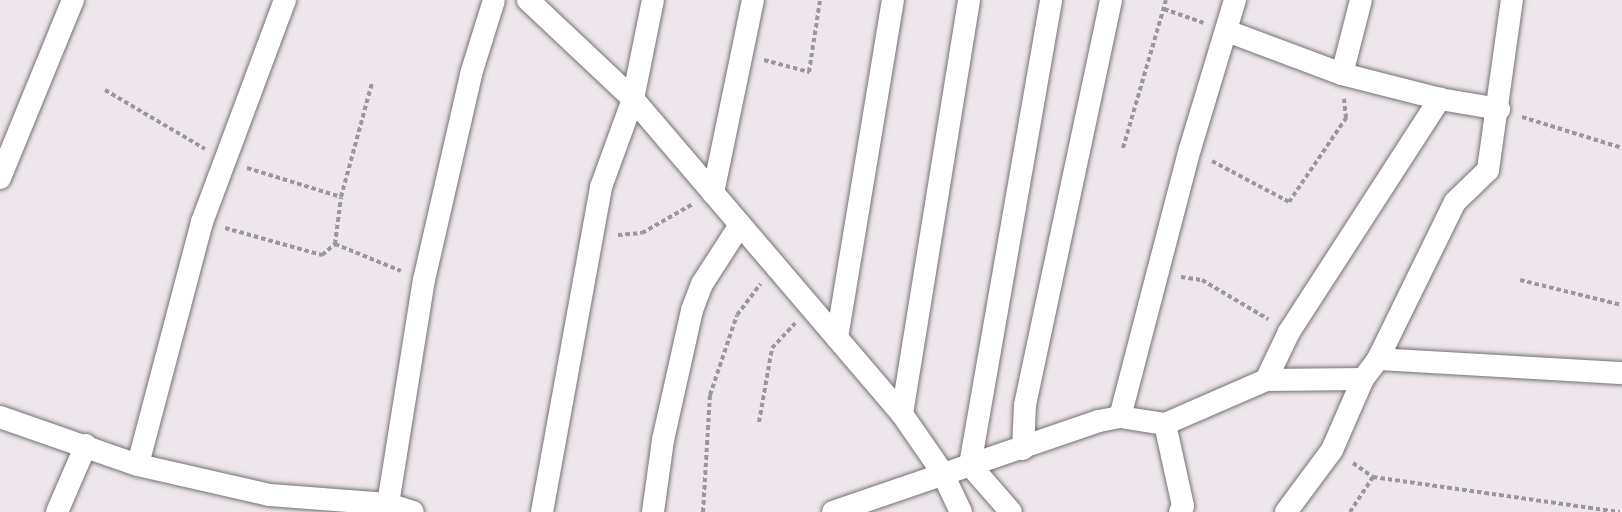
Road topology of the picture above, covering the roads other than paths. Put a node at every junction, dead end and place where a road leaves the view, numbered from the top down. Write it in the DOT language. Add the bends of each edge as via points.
graph roads {
  1 [pos="74,0"];
  2 [pos="285,0"];
  3 [pos="494,0"];
  4 [pos="528,0"];
  5 [pos="653,0"];
  6 [pos="753,0"];
  7 [pos="893,0"];
  8 [pos="969,0"];
  9 [pos="1051,0"];
  10 [pos="1111,0"];
  11 [pos="1235,0"];
  12 [pos="1361,0"];
  13 [pos="1512,0"];
  14 [pos="1227,31"];
  15 [pos="1342,74"];
  16 [pos="633,99"];
  17 [pos="1440,99"];
  18 [pos="1499,109"];
  19 [pos="0,178"];
  20 [pos="713,193"];
  21 [pos="740,225"];
  22 [pos="837,338"];
  23 [pos="1378,358"];
  24 [pos="1622,373"];
  25 [pos="1363,379"];
  26 [pos="1266,380"];
  27 [pos="902,414"];
  28 [pos="0,417"];
  29 [pos="1120,417"];
  30 [pos="1165,424"];
  31 [pos="86,445"];
  32 [pos="1023,449"];
  33 [pos="138,465"];
  34 [pos="970,465"];
  35 [pos="942,472"];
  36 [pos="266,503"];
  37 [pos="386,508"];
  38 [pos="1184,510"];
  39 [pos="57,512"];
  40 [pos="413,512"];
  41 [pos="542,512"];
  42 [pos="653,512"];
  43 [pos="833,512"];
  44 [pos="961,512"];
  45 [pos="1011,512"];
  46 [pos="1286,512"];
  1 -- 19 [label="street"];
  2 -- 33 [label="street" via="202,222"];
  3 -- 37 [label="street" via="471,74 424,280"];
  4 -- 16 [label="street"];
  5 -- 16 [label="street"];
  6 -- 20 [label="street"];
  7 -- 22 [label="street"];
  8 -- 27 [label="street"];
  9 -- 34 [label="street"];
  10 -- 32 [label="street" via="1025,405"];
  11 -- 14 [label="street"];
  12 -- 15 [label="street"];
  13 -- 18 [label="street"];
  14 -- 15 [label="street"];
  14 -- 29 [label="street" via="1190,149"];
  15 -- 17 [label="street"];
  16 -- 20 [label="street"];
  16 -- 41 [label="street" via="601,187"];
  17 -- 18 [label="street"];
  17 -- 26 [label="street" via="1289,332"];
  18 -- 23 [label="street" via="1488,171 1455,202"];
  20 -- 21 [label="street"];
  21 -- 22 [label="street"];
  21 -- 42 [label="street" via="707,274 692,310 663,440"];
  22 -- 27 [label="street"];
  23 -- 24 [label="street"];
  23 -- 25 [label="street"];
  25 -- 26 [label="street"];
  25 -- 46 [label="street" via="1332,450"];
  26 -- 30 [label="street"];
  27 -- 35 [label="street"];
  28 -- 31 [label="street"];
  29 -- 30 [label="street"];
  29 -- 32 [label="street"];
  30 -- 38 [label="street"];
  31 -- 33 [label="street"];
  31 -- 39 [label="street"];
  32 -- 34 [label="street"];
  33 -- 36 [label="street"];
  34 -- 35 [label="street"];
  34 -- 45 [label="street"];
  35 -- 43 [label="street"];
  35 -- 44 [label="street"];
  36 -- 37 [label="street"];
  37 -- 40 [label="street"];
}
